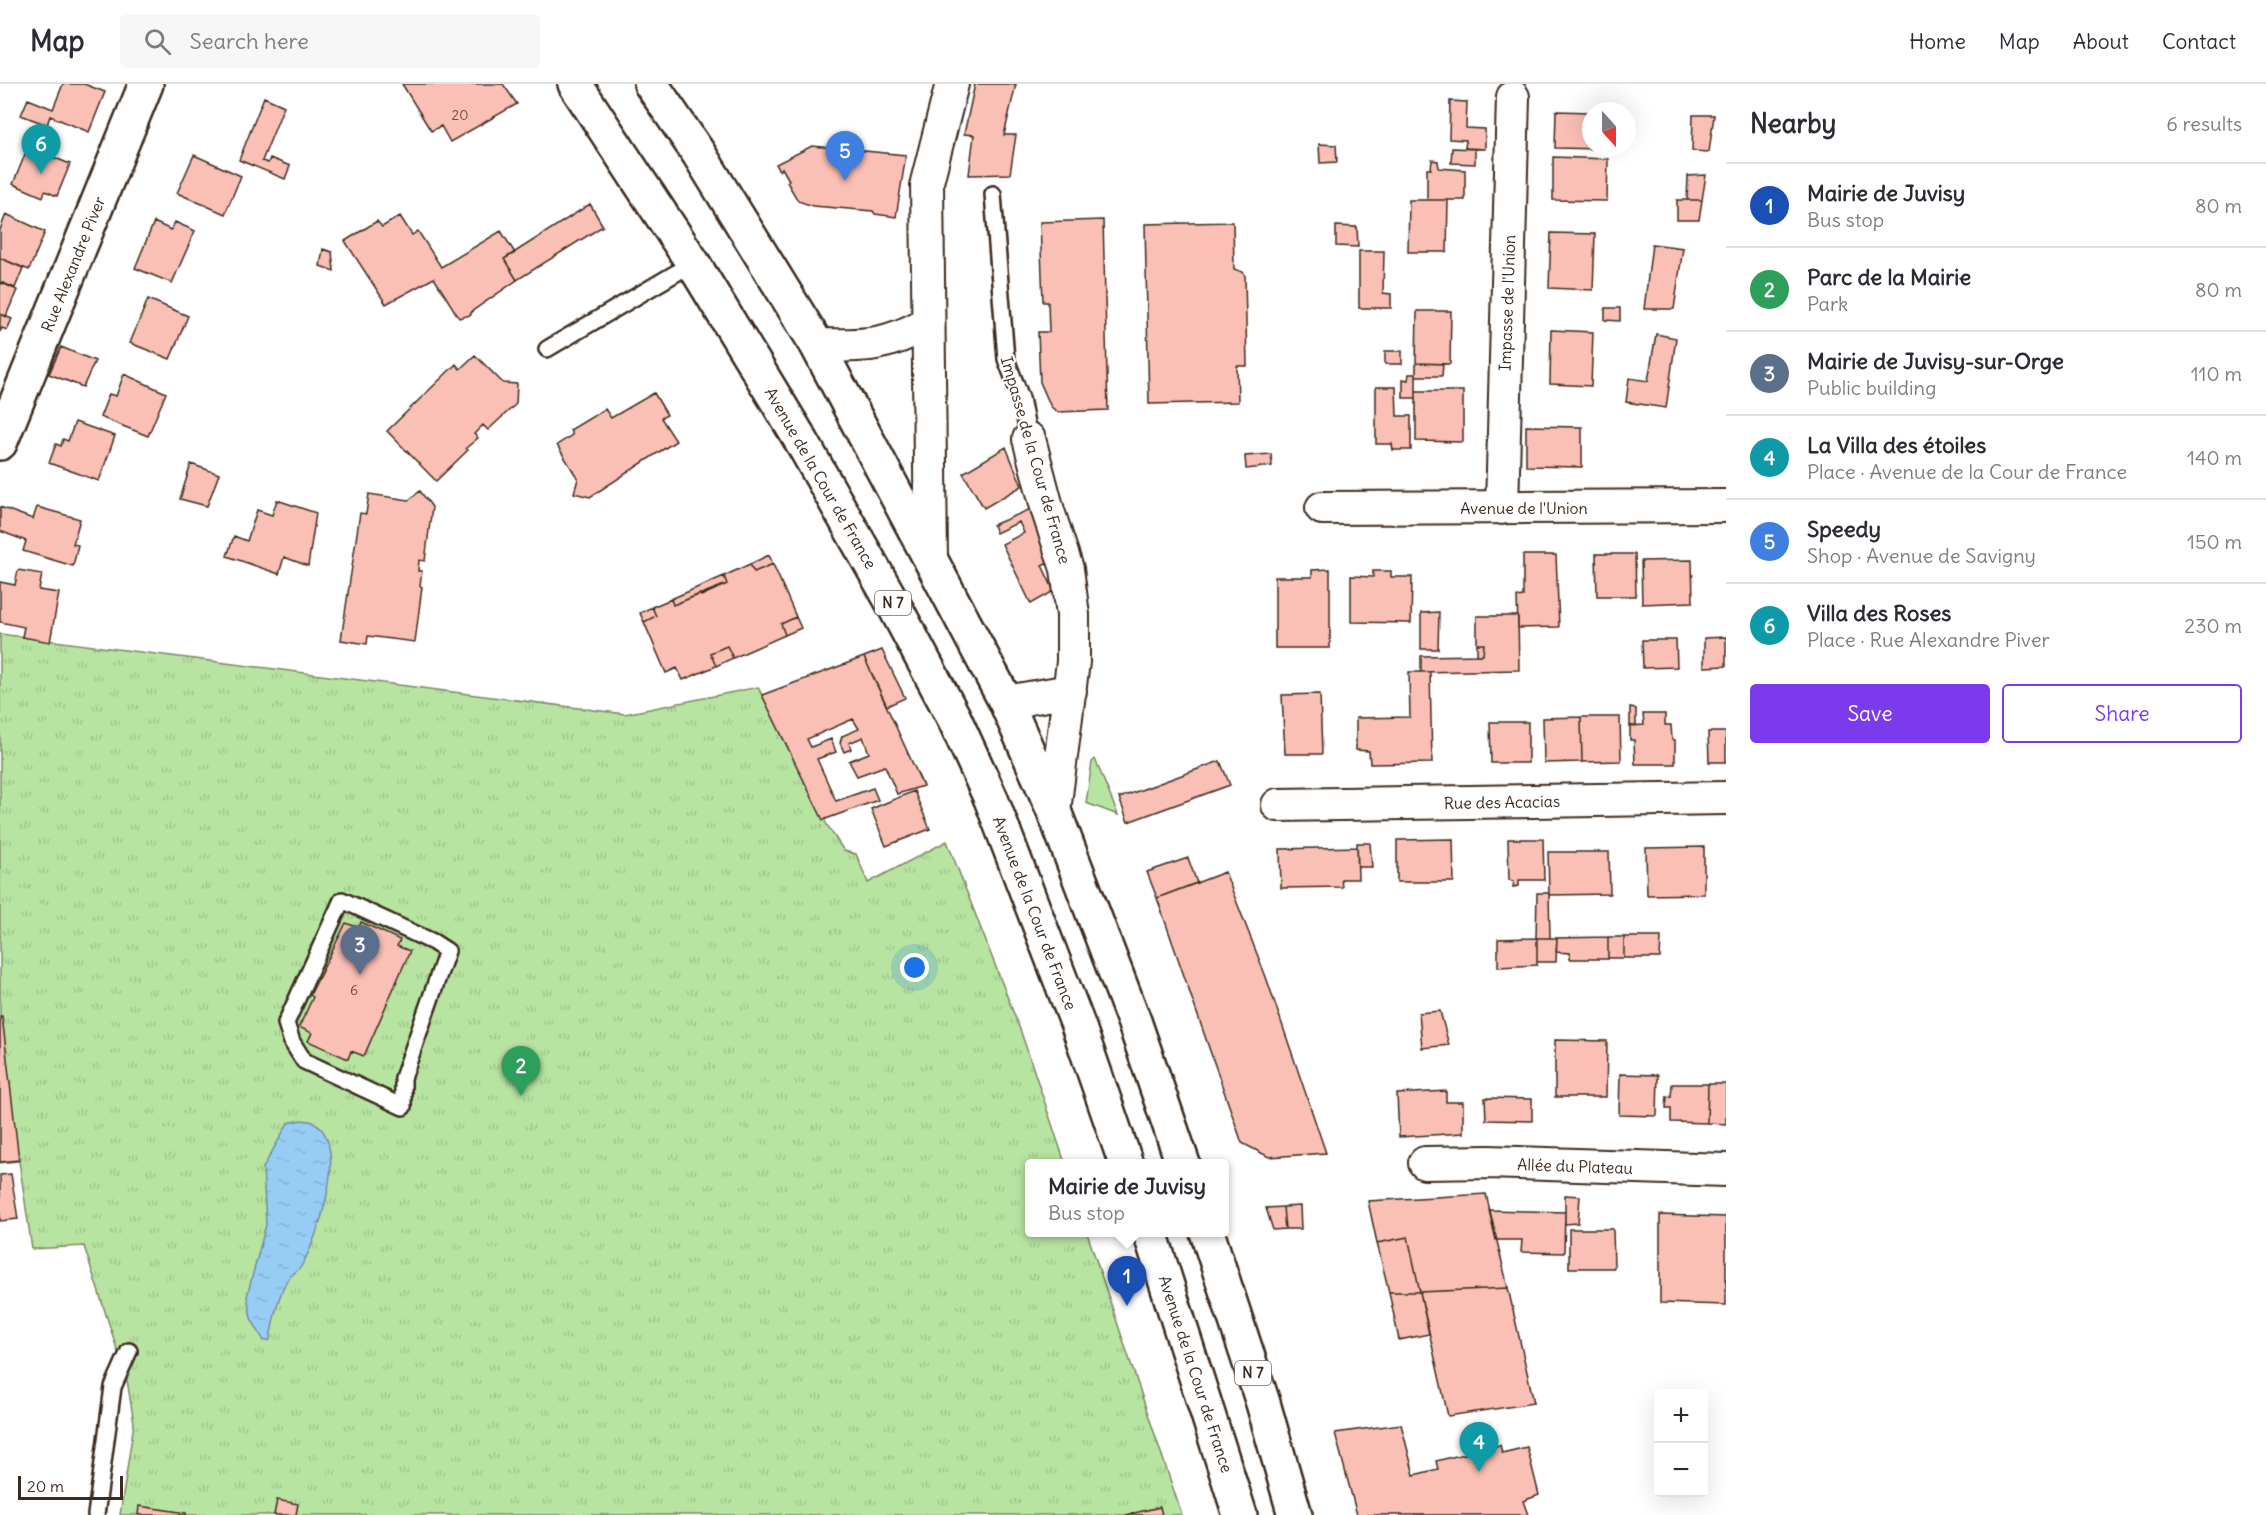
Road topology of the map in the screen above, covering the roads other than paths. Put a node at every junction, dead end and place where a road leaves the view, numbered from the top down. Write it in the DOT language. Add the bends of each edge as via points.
graph roads {
  1 [pos="146,84"];
  2 [pos="575,84"];
  3 [pos="651,84"];
  4 [pos="951,84"];
  5 [pos="1513,97"];
  6 [pos="993,194"];
  7 [pos="693,263"];
  8 [pos="927,323"];
  9 [pos="817,345"];
  10 [pos="547,349"];
  11 [pos="1029,439"];
  12 [pos="0,443"];
  13 [pos="1726,506"];
  14 [pos="1322,508"];
  15 [pos="1502,508"];
  16 [pos="932,560"];
  17 [pos="1070,691"];
  18 [pos="1006,702"];
  19 [pos="1726,798"];
  20 [pos="1278,805"];
  21 [pos="1054,811"];
  22 [pos="403,1107"];
  23 [pos="1124,1159"];
  24 [pos="1181,1159"];
  25 [pos="1425,1163"];
  26 [pos="1726,1170"];
  27 [pos="1151,1237"];
  28 [pos="1208,1237"];
  29 [pos="129,1352"];
  30 [pos="96,1515"];
  31 [pos="1240,1515"];
  32 [pos="1295,1515"];
  1 -- 12 [label="main road, Rue Alexandre Piver"];
  2 -- 7 [label="main road, Avenue de la Cour de France / N 7"];
  3 -- 9 [label="main road"];
  4 -- 8 [label="street" via="927,182"];
  5 -- 15 [label="street, Impasse de l'Union"];
  6 -- 11 [label="lane, Impasse de la Cour de France" via="1006,359 1021,398"];
  7 -- 10 [label="lane"];
  7 -- 23 [label="main road, Avenue de la Cour de France / N 7" via="802,442 954,718 991,799 1078,1024"];
  8 -- 9 [label="street" via="900,339 883,343"];
  8 -- 16 [label="street"];
  9 -- 16 [label="main road"];
  11 -- 17 [label="street, Impasse de la Cour de France" via="1067,569 1072,615"];
  13 -- 15 [label="street, Avenue de l'Union"];
  14 -- 15 [label="street, Avenue de l'Union"];
  16 -- 18 [label="main road"];
  17 -- 18 [label="street"];
  17 -- 21 [label="street, Impasse de la Cour de France"];
  18 -- 21 [label="main road"];
  19 -- 20 [label="street, Rue des Acacias"];
  21 -- 24 [label="main road"];
  22 -- 22 [label="lane" via="403,1078 447,951 342,900 286,1023 304,1061"];
  25 -- 26 [label="street, Allée du Plateau"];
  27 -- 31 [label="main road, Avenue de la Cour de France"];
  28 -- 32 [label="main road, N 7"];
  29 -- 30 [label="lane" via="113,1387"];
}
